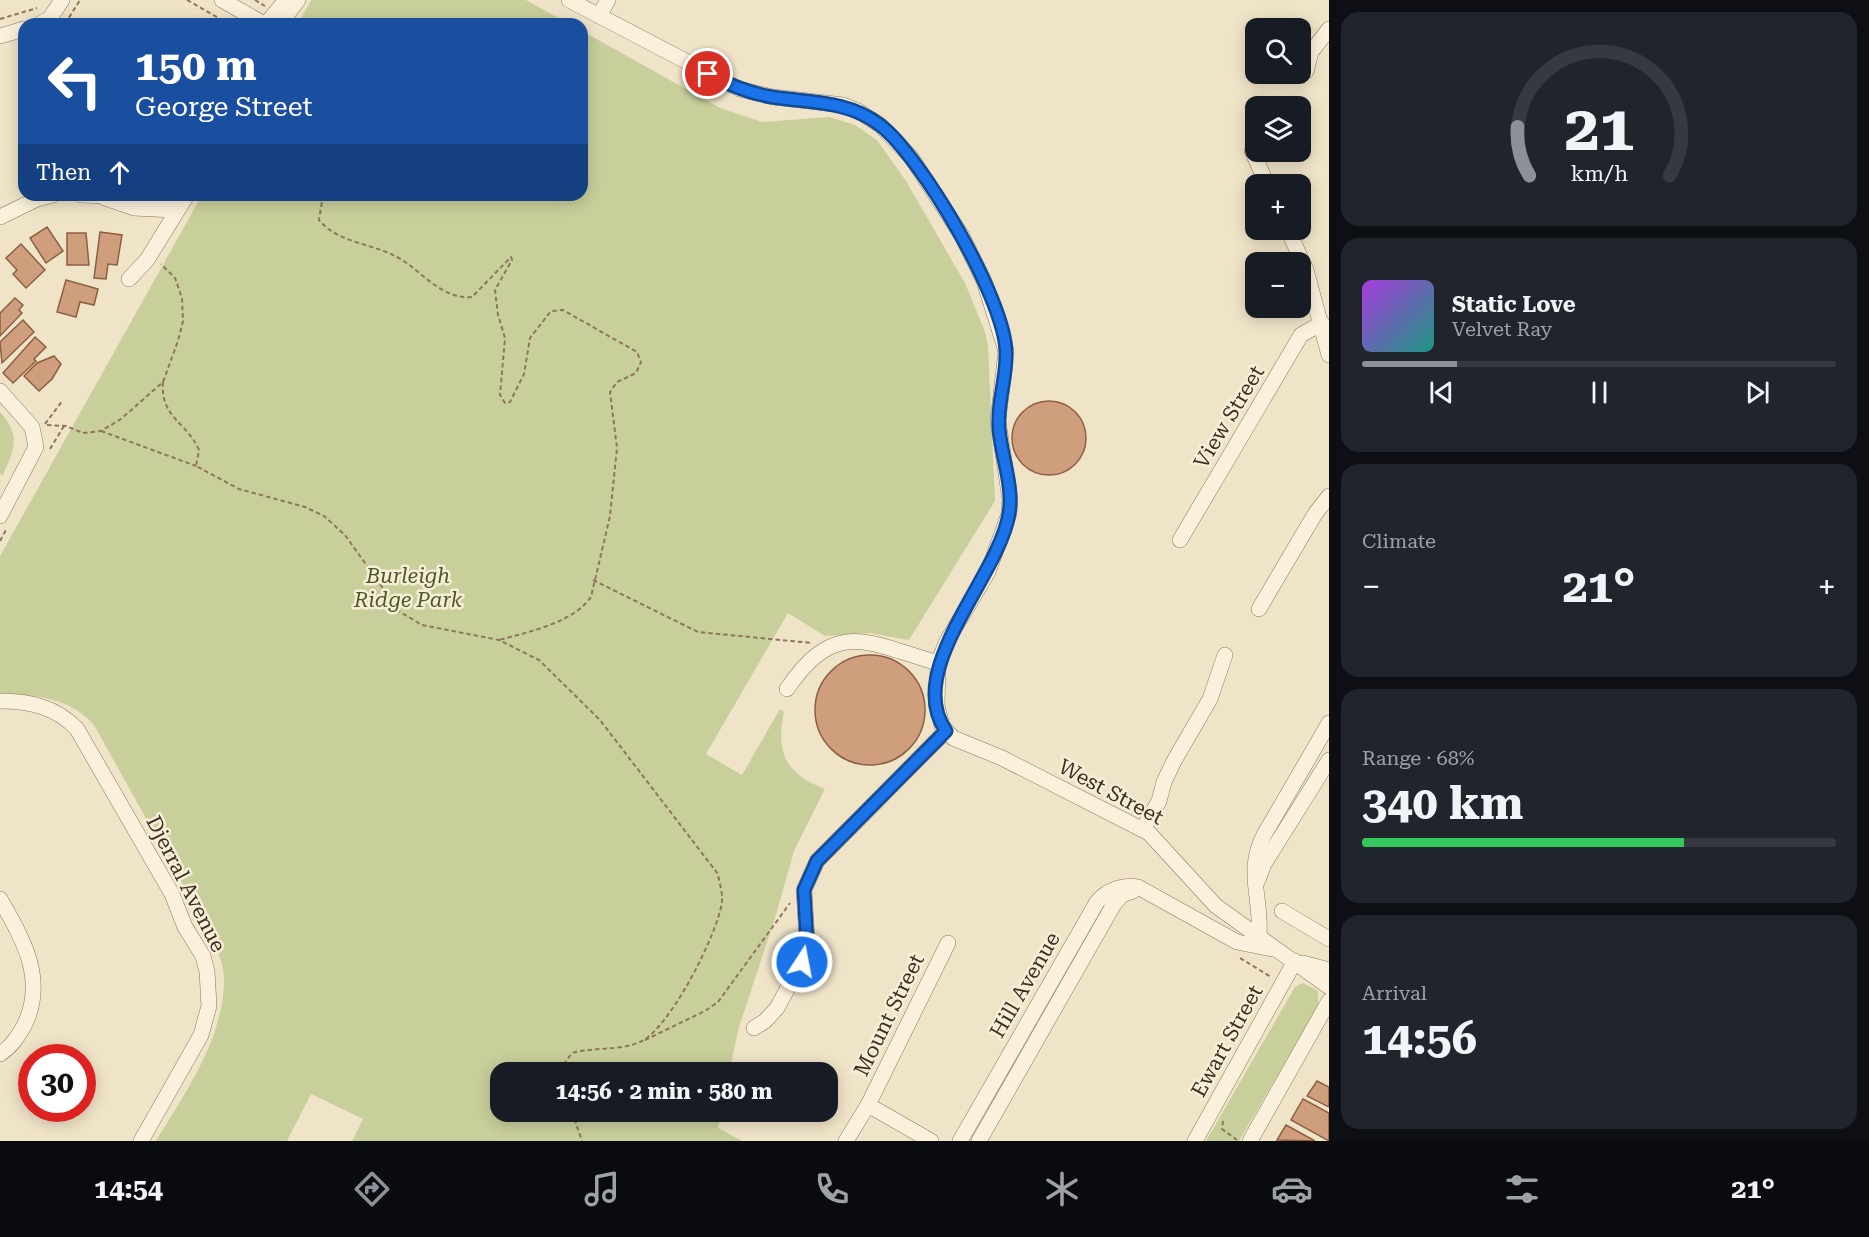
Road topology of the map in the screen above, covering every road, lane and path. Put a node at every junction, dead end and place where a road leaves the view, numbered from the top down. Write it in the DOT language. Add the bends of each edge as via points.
graph roads {
  1 [pos="62,0"];
  2 [pos="80,0"];
  3 [pos="187,0"];
  4 [pos="222,0"];
  5 [pos="255,0"];
  6 [pos="286,0"];
  7 [pos="298,0"];
  8 [pos="569,0"];
  9 [pos="608,0"];
  10 [pos="42,4"];
  11 [pos="268,7"];
  12 [pos="599,16"];
  13 [pos="50,18"];
  14 [pos="69,18"];
  15 [pos="218,18"];
  16 [pos="254,18"];
  17 [pos="270,18"];
  18 [pos="284,18"];
  19 [pos="0,19"];
  20 [pos="1329,29"];
  21 [pos="18,31"];
  22 [pos="0,36"];
  23 [pos="1311,52"];
  24 [pos="33,201"];
  25 [pos="123,201"];
  26 [pos="173,201"];
  27 [pos="322,201"];
  28 [pos="0,217"];
  29 [pos="1292,240"];
  30 [pos="160,266"];
  31 [pos="129,279"];
  32 [pos="1322,322"];
  33 [pos="1329,355"];
  34 [pos="163,382"];
  35 [pos="0,391"];
  36 [pos="63,400"];
  37 [pos="64,426"];
  38 [pos="40,431"];
  39 [pos="101,431"];
  40 [pos="50,448"];
  41 [pos="196,466"];
  42 [pos="1329,496"];
  43 [pos="0,516"];
  44 [pos="1180,540"];
  45 [pos="593,580"];
  46 [pos="1259,609"];
  47 [pos="499,640"];
  48 [pos="829,646"];
  49 [pos="1225,655"];
  50 [pos="938,663"];
  51 [pos="787,689"];
  52 [pos="0,701"];
  53 [pos="1329,723"];
  54 [pos="946,731"];
  55 [pos="1329,760"];
  56 [pos="1143,829"];
  57 [pos="1257,882"];
  58 [pos="1150,893"];
  59 [pos="0,899"];
  60 [pos="791,901"];
  61 [pos="1282,911"];
  62 [pos="1259,937"];
  63 [pos="1329,939"];
  64 [pos="948,943"];
  65 [pos="1275,949"];
  66 [pos="1236,955"];
  67 [pos="1295,961"];
  68 [pos="1329,970"];
  69 [pos="1272,981"];
  70 [pos="1329,987"];
  71 [pos="1329,1001"];
  72 [pos="754,1028"];
  73 [pos="642,1041"];
  74 [pos="0,1054"];
  75 [pos="565,1062"];
  76 [pos="868,1105"];
  77 [pos="1223,1117"];
  78 [pos="575,1122"];
  79 [pos="141,1141"];
  80 [pos="582,1141"];
  81 [pos="846,1141"];
  82 [pos="931,1141"];
  83 [pos="960,1141"];
  84 [pos="979,1141"];
  85 [pos="1195,1141"];
  86 [pos="1238,1141"];
  87 [pos="1250,1141"];
  1 -- 13 [label="street"];
  2 -- 14 [label="path"];
  3 -- 15 [label="path"];
  4 -- 16 [label="street"];
  5 -- 11 [label="path"];
  6 -- 17 [label="street"];
  7 -- 18 [label="street"];
  8 -- 12 [label="street"];
  9 -- 12 [label="street"];
  10 -- 19 [label="path"];
  12 -- 50 [label="street" via="739,89 843,105 858,111 880,125 911,157 962,236 998,318 1006,351 999,421 1010,499 1009,514 992,564 947,640"];
  20 -- 23 [label="street"];
  21 -- 22 [label="street"];
  24 -- 28 [label="street"];
  25 -- 26 [label="street" via="134,208"];
  26 -- 31 [label="street" via="147,260"];
  27 -- 45 [label="path" via="318,220 328,231 398,257 421,277 460,298 472,297 511,257 495,290 505,338 501,395 506,403 524,374 530,338 551,311 563,310 637,352 641,362 636,373 617,382 610,393 617,448 610,516"];
  29 -- 32 [label="street"];
  30 -- 34 [label="path" via="175,278 182,298 183,321"];
  32 -- 33 [label="street"];
  32 -- 44 [label="street, View Street" via="1302,335"];
  34 -- 39 [label="path"];
  34 -- 41 [label="path" via="166,406 200,450"];
  35 -- 38 [label="street"];
  36 -- 38 [label="path"];
  37 -- 38 [label="path"];
  37 -- 39 [label="path" via="83,433"];
  37 -- 40 [label="path"];
  38 -- 43 [label="street" via="33,457"];
  39 -- 41 [label="path"];
  41 -- 47 [label="path" via="239,489 324,516 345,535 400,612 422,625"];
  42 -- 46 [label="street"];
  45 -- 47 [label="path" via="591,597 584,606 548,624"];
  45 -- 48 [label="path" via="698,632"];
  47 -- 73 [label="path" via="539,660 587,707 718,874 723,900 714,933 679,1001"];
  48 -- 50 [label="street" via="850,640 871,643"];
  48 -- 51 [label="street" via="814,656"];
  49 -- 56 [label="street" via="1214,692 1174,761"];
  50 -- 54 [label="street" via="937,706"];
  52 -- 79 [label="street, Djerral Avenue" via="43,706 77,729 203,956 209,986 203,1028 189,1060"];
  53 -- 57 [label="street" via="1261,839 1253,864"];
  54 -- 56 [label="street, West Street" via="961,742 1002,758"];
  54 -- 72 [label="street" via="817,861 804,890 807,941 802,962 777,1008"];
  55 -- 57 [label="street" via="1264,864"];
  56 -- 62 [label="street, West Street" via="1160,842 1209,900"];
  57 -- 62 [label="street"];
  58 -- 65 [label="street, Hill Avenue" via="1237,942"];
  58 -- 83 [label="street, Hill Avenue" via="1128,885 1097,902"];
  58 -- 84 [label="street, Hill Avenue" via="1131,891 1116,902"];
  59 -- 74 [label="street" via="28,954 34,991 21,1032"];
  60 -- 73 [label="path" via="718,1002"];
  61 -- 63 [label="street"];
  62 -- 65 [label="street, West Street"];
  64 -- 76 [label="street, Mount Street"];
  65 -- 67 [label="street, West Street"];
  66 -- 69 [label="path" via="1271,975"];
  67 -- 68 [label="street, West Street"];
  67 -- 70 [label="street, West Street"];
  67 -- 85 [label="street, Ewart Street"];
  71 -- 87 [label="street"];
  73 -- 75 [label="path" via="572,1053"];
  76 -- 81 [label="street, Mount Street"];
  76 -- 82 [label="street, Mount Street"];
  77 -- 86 [label="path" via="1222,1129"];
  78 -- 80 [label="path"];
}
